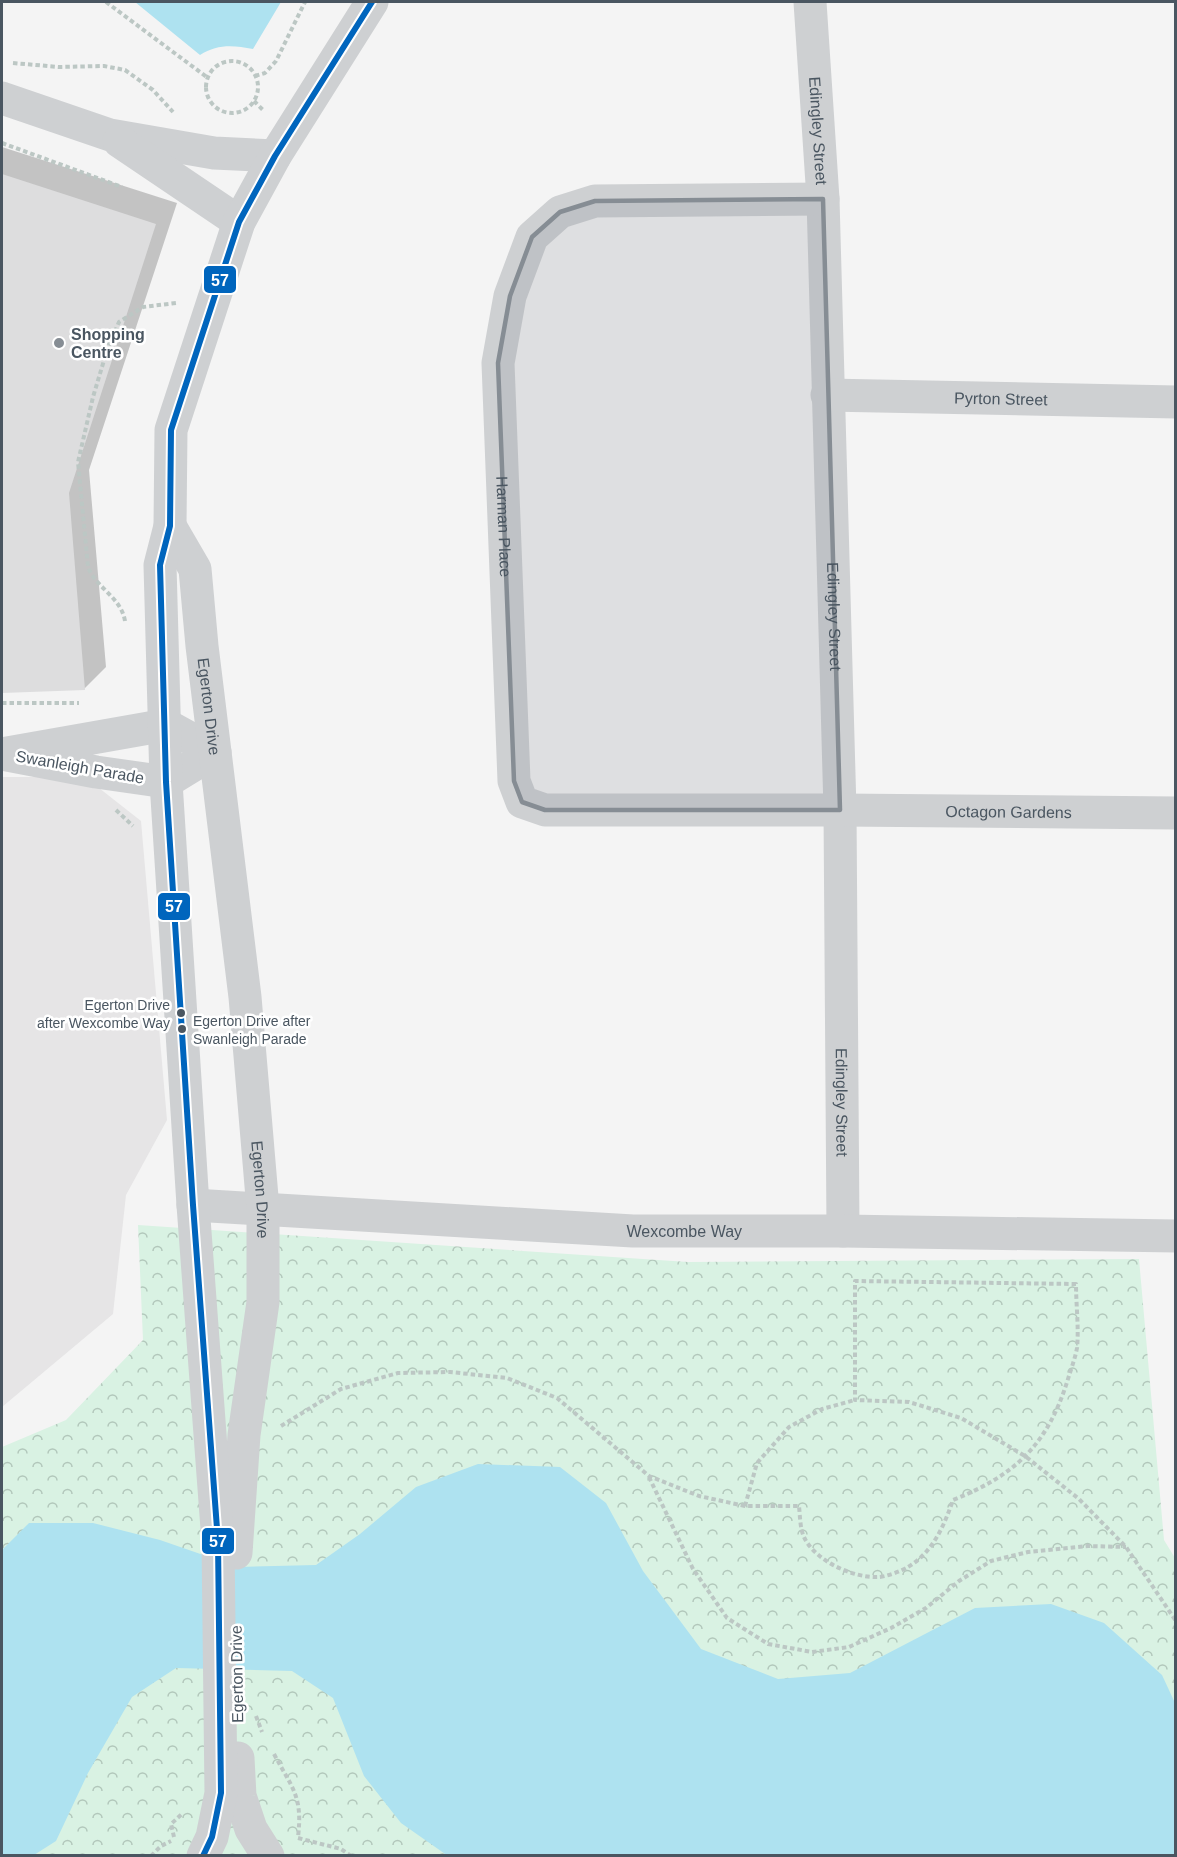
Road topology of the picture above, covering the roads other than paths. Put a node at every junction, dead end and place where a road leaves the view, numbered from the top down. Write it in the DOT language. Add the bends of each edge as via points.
graph roads {
  1 [pos="372,2"];
  2 [pos="810,2"];
  3 [pos="2,98"];
  4 [pos="110,135"];
  5 [pos="275,156"];
  6 [pos="824,199"];
  7 [pos="239,222"];
  8 [pos="827,395"];
  9 [pos="1176,402"];
  10 [pos="170,526"];
  11 [pos="166,725"];
  12 [pos="215,752"];
  13 [pos="166,782"];
  14 [pos="840,810"];
  15 [pos="1176,813"];
  16 [pos="193,1205"];
  17 [pos="262,1209"];
  18 [pos="843,1231"];
  19 [pos="1176,1236"];
  20 [pos="227,1543"];
  21 [pos="237,1704"];
  22 [pos="202,1856"];
  23 [pos="268,1856"];
  1 -- 5 [label="street, Egerton Drive"];
  2 -- 6 [label="street, Edingley Street"];
  3 -- 4 [label="street"];
  4 -- 5 [label="street" via="214,153"];
  4 -- 7 [label="street"];
  5 -- 7 [label="street, Egerton Drive"];
  6 -- 8 [label="street, Edingley Street"];
  6 -- 14 [label="street, Harman Place" via="596,201 560,212 532,237 510,296 498,363 514,781 522,802 545,810"];
  7 -- 10 [label="street, Egerton Drive" via="171,430"];
  8 -- 9 [label="street, Pyrton Street"];
  8 -- 14 [label="street, Edingley Street"];
  10 -- 11 [label="street, Egerton Drive" via="160,565"];
  10 -- 12 [label="street, Egerton Drive" via="195,569"];
  11 -- 12 [label="street"];
  11 -- 13 [label="street, Egerton Drive"];
  11 -- 13 [label="street, Swanleigh Parade" via="2,754"];
  12 -- 13 [label="street, Swanleigh Parade"];
  12 -- 17 [label="street, Egerton Drive" via="245,997"];
  13 -- 16 [label="street, Egerton Drive"];
  14 -- 15 [label="street, Octagon Gardens"];
  14 -- 18 [label="street, Edingley Street"];
  16 -- 17 [label="street, Wexcombe Way"];
  16 -- 20 [label="street, Egerton Drive"];
  17 -- 18 [label="street, Wexcombe Way" via="633,1231"];
  17 -- 20 [label="street, Egerton Drive" via="262,1302"];
  18 -- 19 [label="street, Wexcombe Way"];
  20 -- 21 [label="street, Egerton Drive"];
  21 -- 22 [label="street, Egerton Drive" via="212,1837"];
  21 -- 23 [label="street, Egerton Drive" via="240,1796 251,1828"];
}
